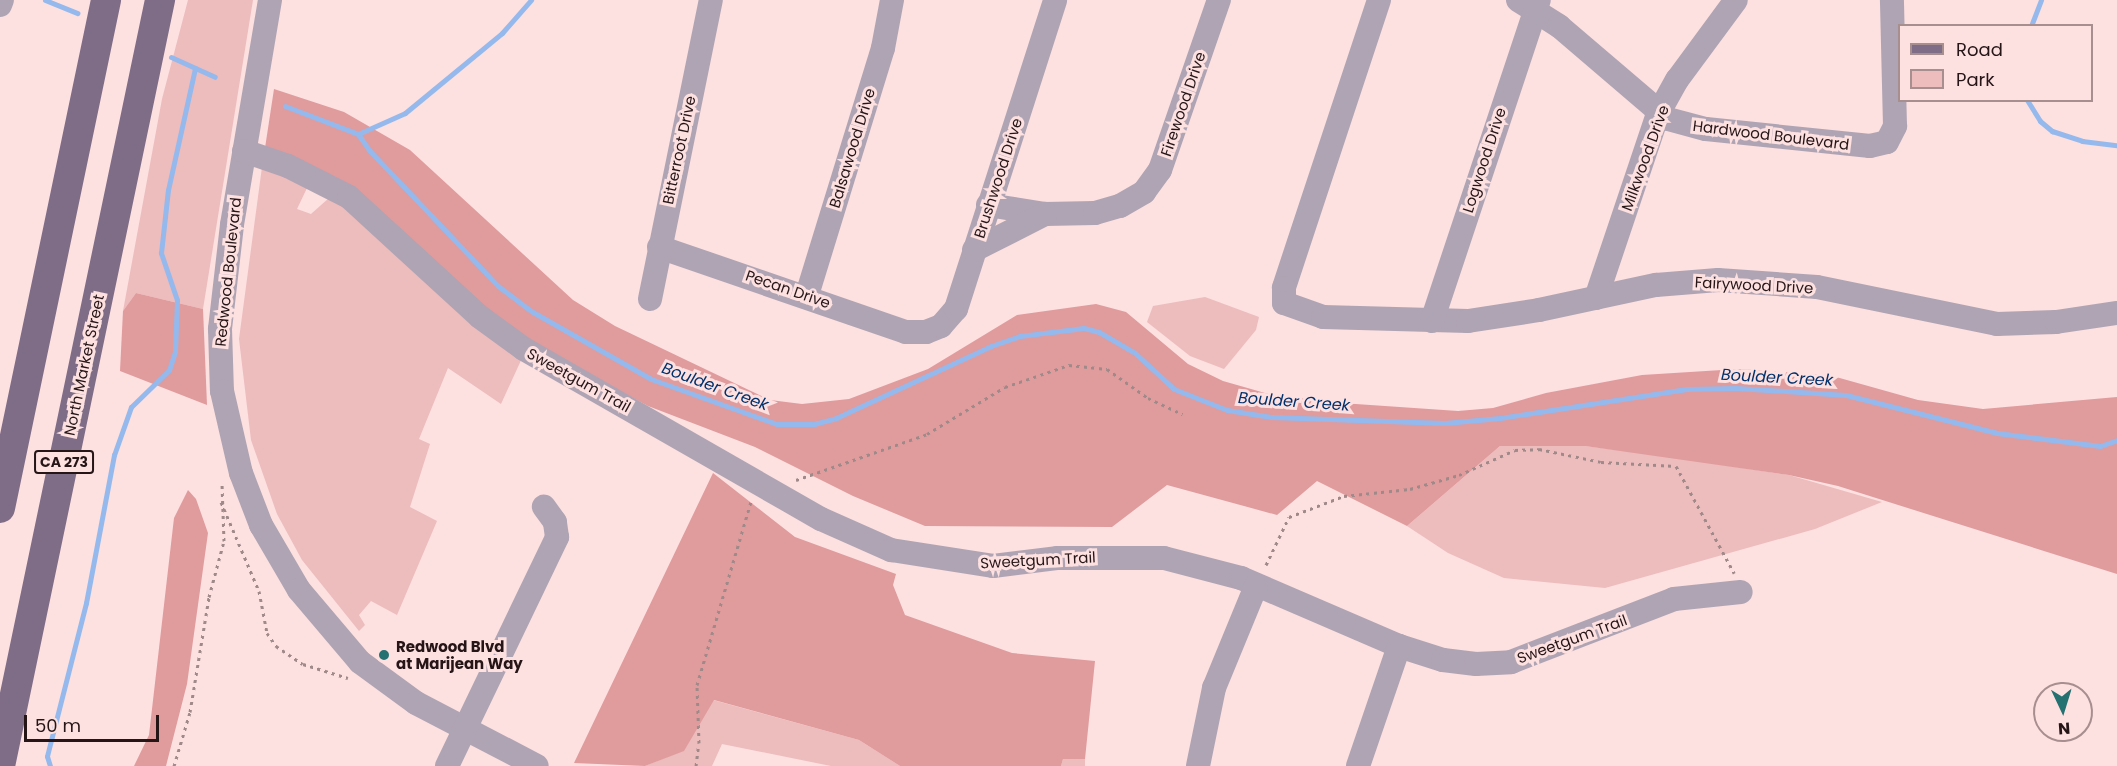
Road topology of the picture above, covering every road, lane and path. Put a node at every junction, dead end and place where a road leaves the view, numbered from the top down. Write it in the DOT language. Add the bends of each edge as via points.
graph roads {
  1 [pos="3,0"];
  2 [pos="106,0"];
  3 [pos="160,0"];
  4 [pos="270,0"];
  5 [pos="711,0"];
  6 [pos="892,0"];
  7 [pos="1055,0"];
  8 [pos="1219,0"];
  9 [pos="1379,0"];
  10 [pos="1736,0"];
  11 [pos="1892,0"];
  12 [pos="1530,3"];
  13 [pos="0,5"];
  14 [pos="1658,114"];
  15 [pos="244,151"];
  16 [pos="988,205"];
  17 [pos="1045,214"];
  18 [pos="659,247"];
  19 [pos="974,249"];
  20 [pos="807,295"];
  21 [pos="1596,298"];
  22 [pos="650,299"];
  23 [pos="2117,313"];
  24 [pos="1432,321"];
  25 [pos="916,333"];
  26 [pos="1183,414"];
  27 [pos="223,476"];
  28 [pos="763,486"];
  29 [pos="220,498"];
  30 [pos="544,507"];
  31 [pos="0,508"];
  32 [pos="1256,586"];
  33 [pos="1741,591"];
  34 [pos="1399,646"];
  35 [pos="372,672"];
  36 [pos="465,729"];
  37 [pos="0,766"];
  38 [pos="174,766"];
  39 [pos="447,766"];
  40 [pos="537,766"];
  41 [pos="696,766"];
  42 [pos="1198,766"];
  43 [pos="1358,766"];
  1 -- 13 [label="street"];
  2 -- 31 [label="main road, CA 273"];
  3 -- 37 [label="main road, North Market Street / CA 273"];
  4 -- 15 [label="street, Redwood Boulevard"];
  5 -- 18 [label="street, Bitterroot Drive"];
  6 -- 20 [label="street, Balsawood Drive" via="883,48"];
  7 -- 16 [label="street, Brushwood Drive"];
  8 -- 17 [label="street, Firewood Drive" via="1160,170 1151,185 1133,199 1095,213"];
  9 -- 24 [label="street, Fairywood Drive" via="1284,288 1284,303 1323,317"];
  10 -- 14 [label="street, Milkwood Drive" via="1677,80"];
  11 -- 14 [label="street, Hardwood Boulevard" via="1895,126 1891,137 1880,145 1706,129"];
  12 -- 14 [label="street, Hardwood Boulevard"];
  12 -- 24 [label="street, Logwood Drive"];
  14 -- 21 [label="street, Milkwood Drive"];
  15 -- 28 [label="street, Sweetgum Trail" via="288,166 349,197 480,317 524,349"];
  15 -- 35 [label="street, Redwood Boulevard" via="220,329 222,391 229,434 261,525 276,552 310,606"];
  16 -- 17 [label="street"];
  16 -- 19 [label="street, Brushwood Drive"];
  17 -- 19 [label="street"];
  18 -- 20 [label="street, Pecan Drive"];
  18 -- 22 [label="street, Bitterroot Drive"];
  19 -- 25 [label="street, Brushwood Drive" via="952,316 935,330"];
  20 -- 25 [label="street, Pecan Drive"];
  21 -- 23 [label="street, Fairywood Drive" via="1656,285 1718,280 1817,287 1997,324 2056,322"];
  21 -- 24 [label="street, Fairywood Drive" via="1508,316"];
  26 -- 28 [label="path" via="1148,398 1107,369 1069,365 1005,387 927,434"];
  27 -- 29 [label="path"];
  28 -- 32 [label="street, Sweetgum Trail" via="821,519 891,550 932,559 993,566 1058,558 1164,558 1241,578"];
  28 -- 41 [label="path" via="697,685"];
  29 -- 35 [label="path" via="259,591 267,633 276,646 287,657 344,680"];
  29 -- 38 [label="path" via="224,542 209,597 190,712"];
  30 -- 36 [label="street" via="555,522 557,537"];
  32 -- 33 [label="path" via="1289,517 1344,496 1410,489 1459,475 1515,450 1539,449 1601,462 1676,466 1697,510 1730,562"];
  32 -- 34 [label="street, Sweetgum Trail"];
  32 -- 42 [label="street" via="1214,688"];
  33 -- 34 [label="street, Sweetgum Trail" via="1674,599 1511,662 1476,664 1443,660"];
  34 -- 43 [label="street"];
  35 -- 36 [label="street, Redwood Boulevard" via="416,703"];
  36 -- 39 [label="street"];
  36 -- 40 [label="street, Redwood Boulevard"];
}
